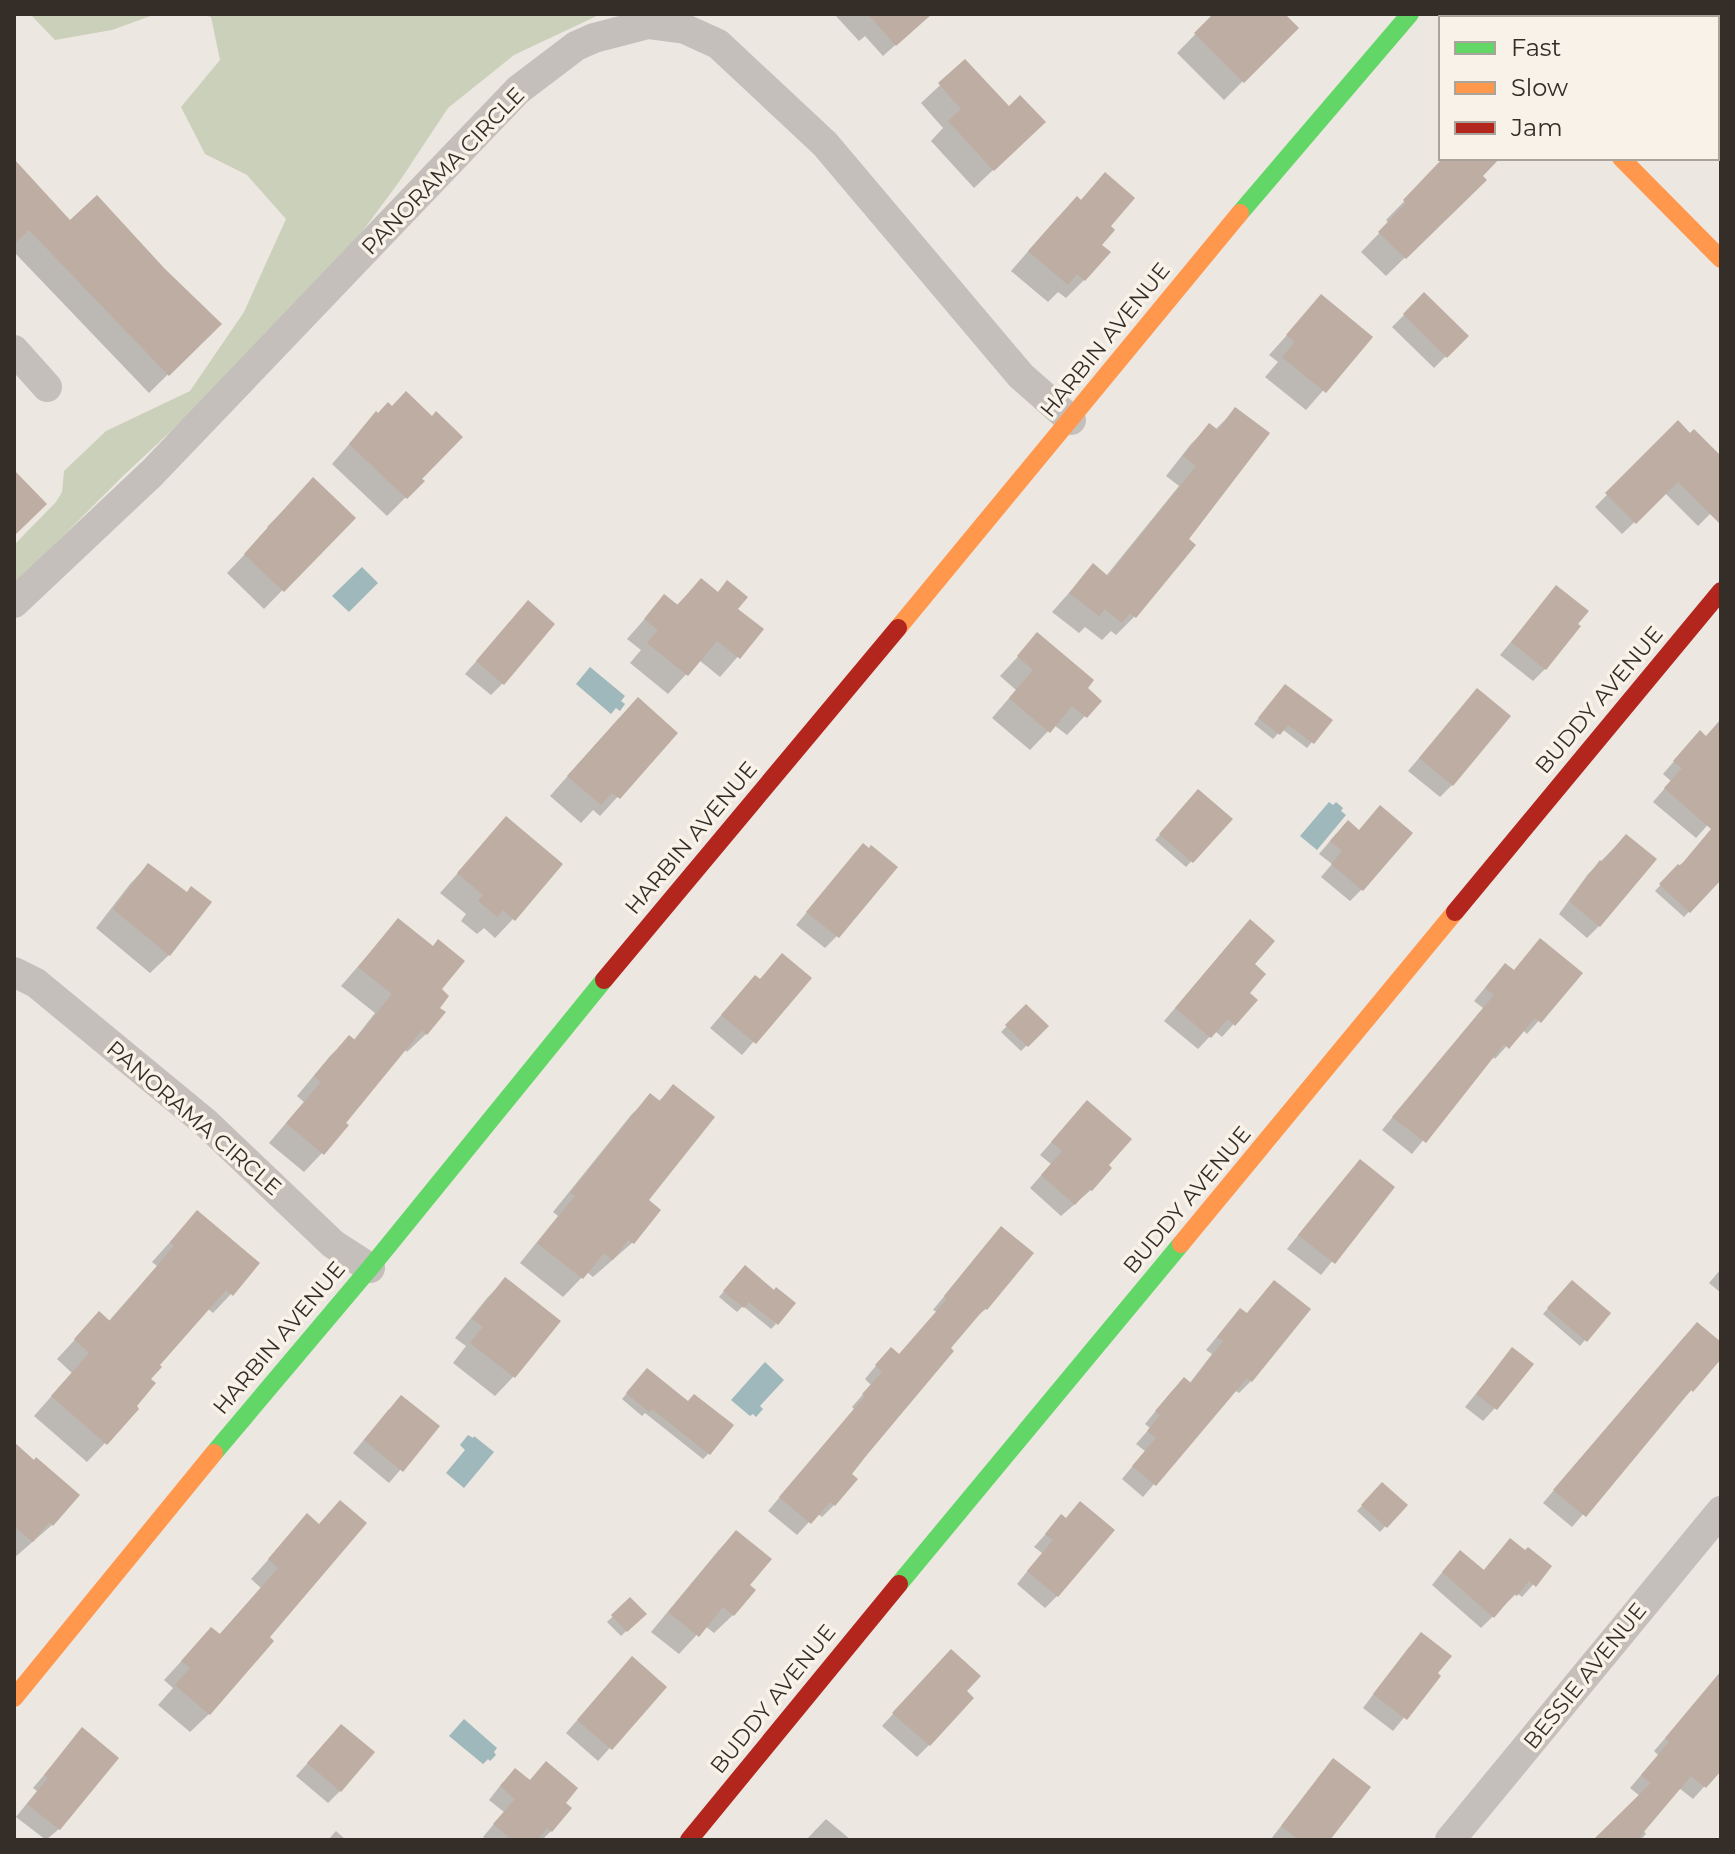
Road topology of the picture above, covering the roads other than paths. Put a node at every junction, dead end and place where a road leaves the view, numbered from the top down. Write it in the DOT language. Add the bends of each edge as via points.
graph roads {
  1 [pos="1410,14"];
  2 [pos="1623,160"];
  3 [pos="1721,259"];
  4 [pos="14,350"];
  5 [pos="47,387"];
  6 [pos="1071,420"];
  7 [pos="1721,591"];
  8 [pos="14,603"];
  9 [pos="14,972"];
  10 [pos="370,1268"];
  11 [pos="1721,1511"];
  12 [pos="14,1698"];
  13 [pos="689,1840"];
  14 [pos="1450,1840"];
  1 -- 6 [label="street, HARBIN AVENUE"];
  2 -- 3 [label="street"];
  4 -- 5 [label="street"];
  6 -- 8 [label="street, PANORAMA CIRCLE" via="1021,376 797,116 718,44 685,29 648,24 576,46 518,90 163,461"];
  6 -- 10 [label="street, HARBIN AVENUE"];
  7 -- 13 [label="street, BUDDY AVENUE"];
  9 -- 10 [label="street, PANORAMA CIRCLE" via="36,983 166,1089 333,1244"];
  10 -- 12 [label="street, HARBIN AVENUE"];
  11 -- 14 [label="street, BESSIE AVENUE"];
}
